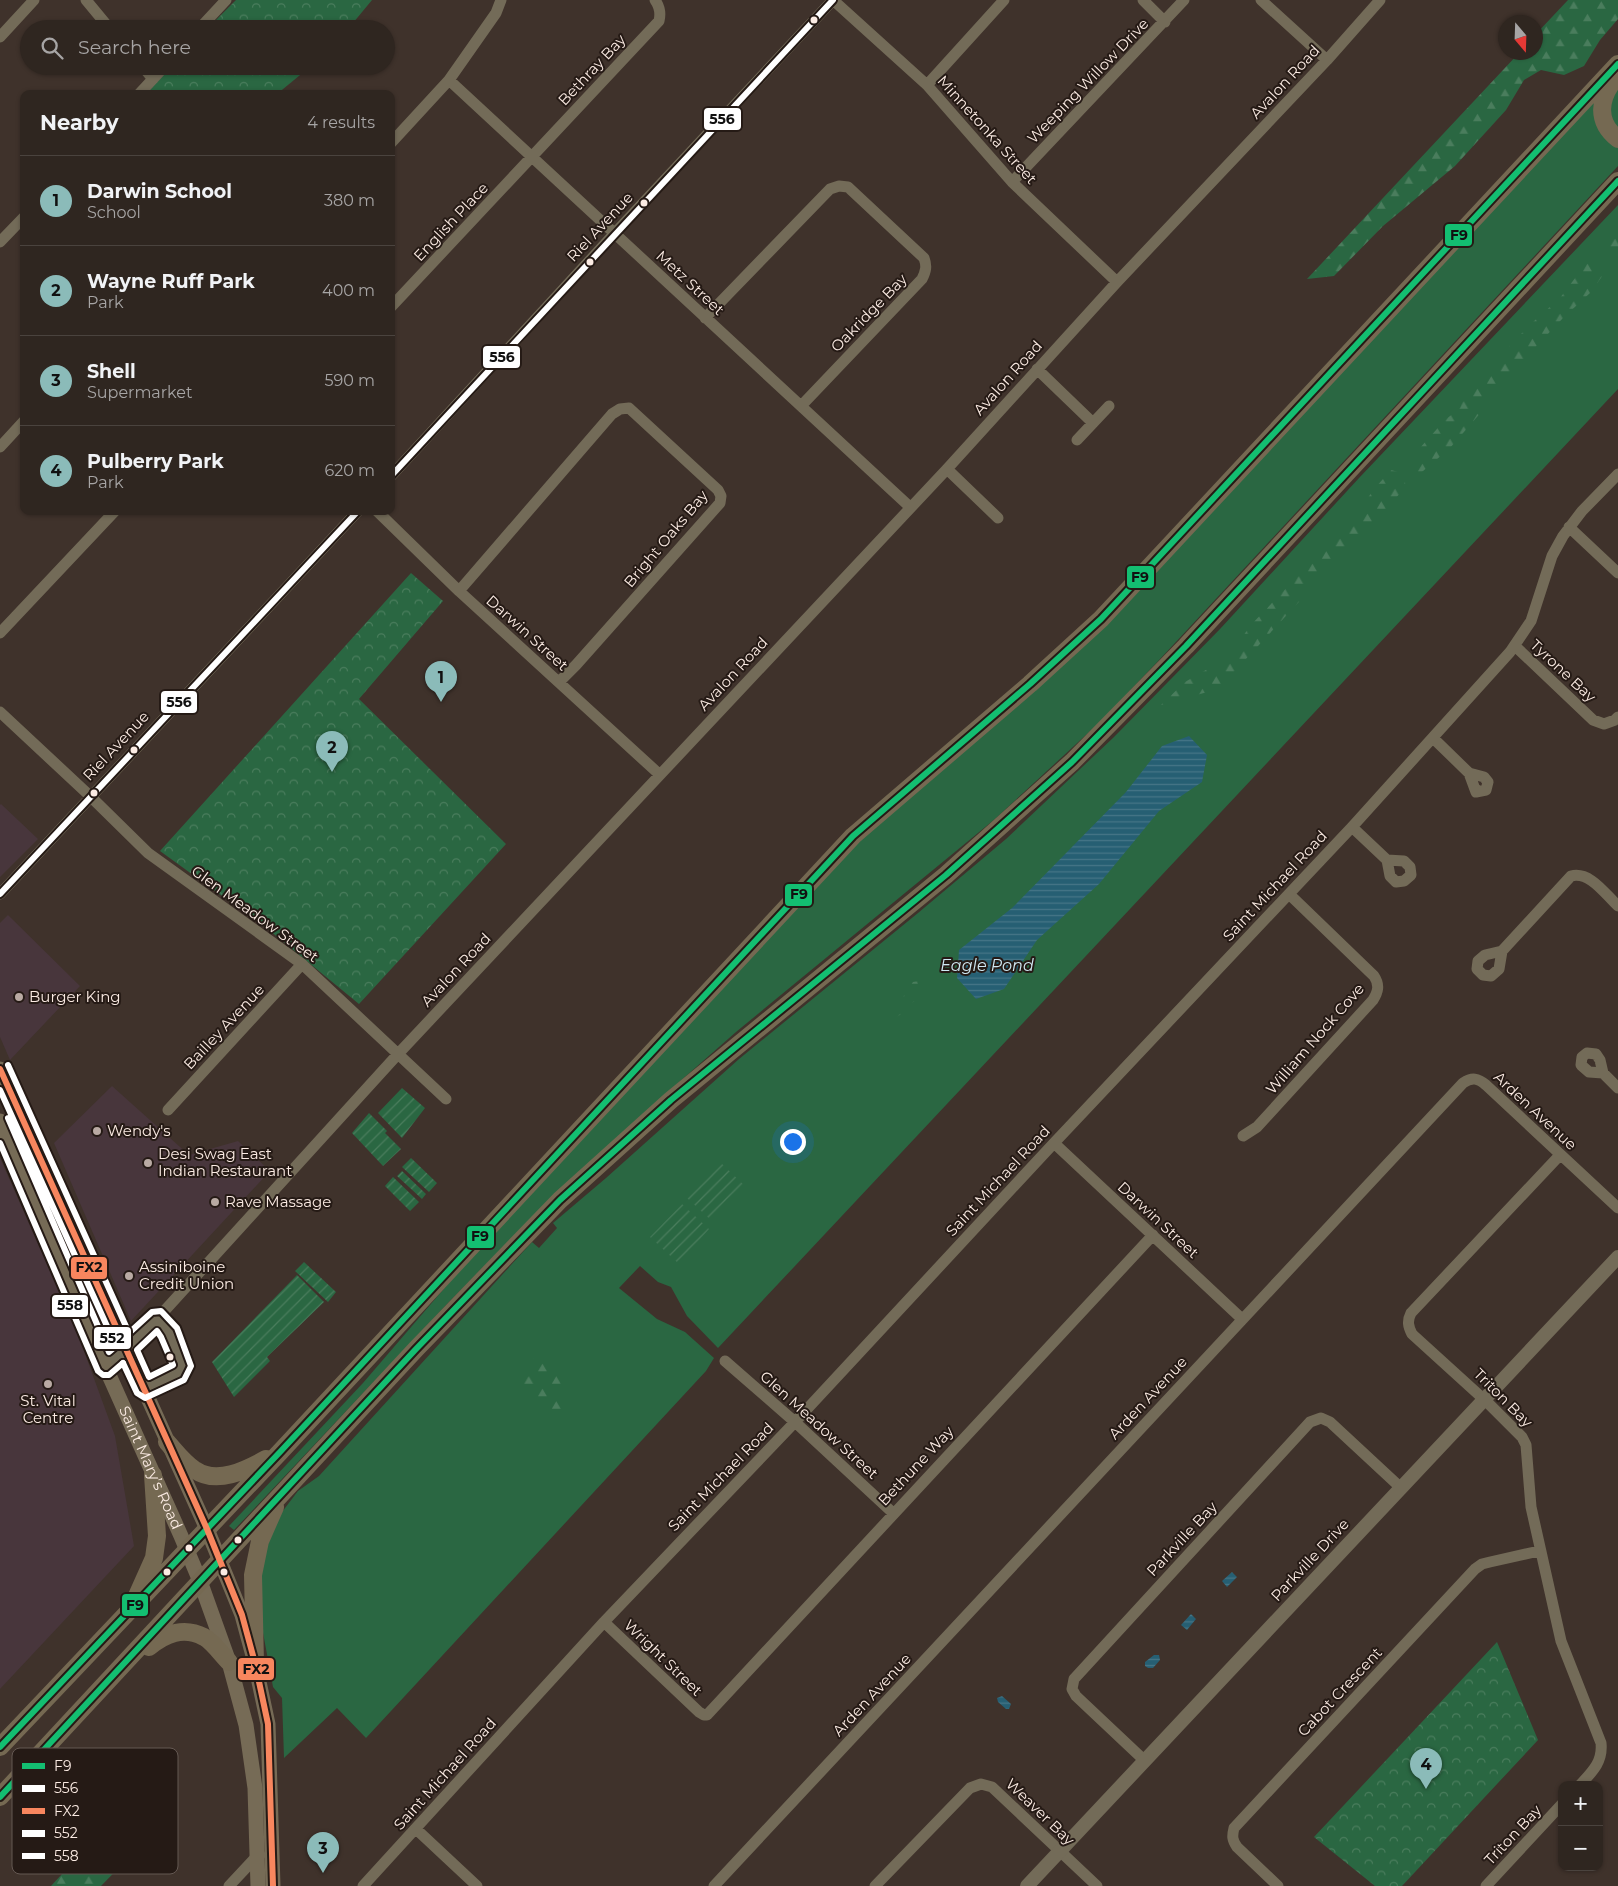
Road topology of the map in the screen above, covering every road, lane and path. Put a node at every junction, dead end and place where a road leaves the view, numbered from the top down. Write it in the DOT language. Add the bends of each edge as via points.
graph roads {
  1 [pos="34,0"];
  2 [pos="86,0"];
  3 [pos="226,0"];
  4 [pos="501,0"];
  5 [pos="655,0"];
  6 [pos="833,0"];
  7 [pos="1004,0"];
  8 [pos="1143,0"];
  9 [pos="1184,0"];
  10 [pos="1261,0"];
  11 [pos="1380,0"];
  12 [pos="103,20"];
  13 [pos="208,20"];
  14 [pos="1165,22"];
  15 [pos="0,37"];
  16 [pos="1327,60"];
  17 [pos="1618,64"];
  18 [pos="150,75"];
  19 [pos="156,75"];
  20 [pos="1618,75"];
  21 [pos="153,79"];
  22 [pos="449,80"];
  23 [pos="927,85"];
  24 [pos="143,90"];
  25 [pos="395,139"];
  26 [pos="1618,139"];
  27 [pos="532,157"];
  28 [pos="1618,181"];
  29 [pos="1012,182"];
  30 [pos="20,221"];
  31 [pos="614,233"];
  32 [pos="0,242"];
  33 [pos="1117,282"];
  34 [pos="395,303"];
  35 [pos="705,318"];
  36 [pos="1037,369"];
  37 [pos="801,406"];
  38 [pos="1108,406"];
  39 [pos="1093,422"];
  40 [pos="20,425"];
  41 [pos="1077,440"];
  42 [pos="0,447"];
  43 [pos="946,469"];
  44 [pos="395,472"];
  45 [pos="1618,474"];
  46 [pos="910,508"];
  47 [pos="111,515"];
  48 [pos="354,515"];
  49 [pos="381,515"];
  50 [pos="998,518"];
  51 [pos="1569,527"];
  52 [pos="1618,573"];
  53 [pos="459,591"];
  54 [pos="0,633"];
  55 [pos="1515,646"];
  56 [pos="559,682"];
  57 [pos="0,712"];
  58 [pos="1618,717"];
  59 [pos="1433,738"];
  60 [pos="1469,773"];
  61 [pos="660,774"];
  62 [pos="90,796"];
  63 [pos="1352,827"];
  64 [pos="1387,860"];
  65 [pos="0,894"];
  66 [pos="1289,894"];
  67 [pos="1618,906"];
  68 [pos="1502,951"];
  69 [pos="302,964"];
  70 [pos="398,1054"];
  71 [pos="1603,1073"];
  72 [pos="2,1077"];
  73 [pos="1618,1088"];
  74 [pos="446,1099"];
  75 [pos="168,1110"];
  76 [pos="0,1118"];
  77 [pos="0,1122"];
  78 [pos="27,1126"];
  79 [pos="1243,1136"];
  80 [pos="1054,1143"];
  81 [pos="0,1149"];
  82 [pos="1560,1155"];
  83 [pos="22,1173"];
  84 [pos="1618,1208"];
  85 [pos="1153,1235"];
  86 [pos="1618,1257"];
  87 [pos="157,1319"];
  88 [pos="1242,1319"];
  89 [pos="127,1348"];
  90 [pos="725,1360"];
  91 [pos="106,1367"];
  92 [pos="145,1389"];
  93 [pos="1484,1399"];
  94 [pos="795,1422"];
  95 [pos="167,1442"];
  96 [pos="280,1452"];
  97 [pos="153,1475"];
  98 [pos="1400,1487"];
  99 [pos="280,1496"];
  100 [pos="893,1513"];
  101 [pos="208,1529"];
  102 [pos="1539,1550"];
  103 [pos="186,1551"];
  104 [pos="220,1560"];
  105 [pos="200,1581"];
  106 [pos="131,1610"];
  107 [pos="604,1622"];
  108 [pos="229,1662"];
  109 [pos="255,1663"];
  110 [pos="124,1665"];
  111 [pos="701,1714"];
  112 [pos="0,1748"];
  113 [pos="46,1748"];
  114 [pos="1145,1761"];
  115 [pos="1583,1781"];
  116 [pos="12,1784"];
  117 [pos="0,1797"];
  118 [pos="1558,1808"];
  119 [pos="416,1829"];
  120 [pos="1060,1851"];
  121 [pos="264,1855"];
  122 [pos="229,1886"];
  123 [pos="258,1886"];
  124 [pos="273,1886"];
  125 [pos="363,1886"];
  126 [pos="477,1886"];
  127 [pos="714,1886"];
  128 [pos="875,1886"];
  129 [pos="1027,1886"];
  130 [pos="1097,1886"];
  131 [pos="1278,1886"];
  132 [pos="1486,1886"];
  1 -- 15 [label="street"];
  2 -- 12 [label="street"];
  3 -- 13 [label="street"];
  4 -- 22 [label="street"];
  5 -- 27 [label="street, Bethray Bay" via="661,14 659,21"];
  6 -- 23 [label="street, Minnetonka Street"];
  6 -- 31 [label="street, Riel Avenue"];
  7 -- 23 [label="street"];
  8 -- 14 [label="street"];
  9 -- 14 [label="street, Weeping Willow Drive"];
  10 -- 16 [label="street"];
  11 -- 16 [label="street, Avalon Road"];
  14 -- 29 [label="street, Weeping Willow Drive"];
  16 -- 33 [label="street, Avalon Road"];
  17 -- 96 [label="main road" via="1101,619 853,836"];
  18 -- 21 [label="street"];
  19 -- 21 [label="street"];
  20 -- 26 [label="main road" via="1603,98 1602,109 1609,129"];
  21 -- 24 [label="street"];
  22 -- 25 [label="street"];
  22 -- 27 [label="street, Metz Street"];
  23 -- 29 [label="street, Minnetonka Street"];
  27 -- 31 [label="street, Metz Street"];
  27 -- 34 [label="street, English Place"];
  28 -- 99 [label="main road" via="1186,646 1072,762 946,874 671,1100 560,1200"];
  29 -- 33 [label="street, Minnetonka Street"];
  30 -- 32 [label="street"];
  31 -- 35 [label="street, Metz Street"];
  31 -- 44 [label="street, Riel Avenue"];
  33 -- 36 [label="street, Avalon Road"];
  35 -- 37 [label="street, Metz Street"];
  35 -- 37 [label="street, Oakridge Bay" via="830,189 848,187 920,254 927,265 922,279"];
  36 -- 39 [label="street"];
  36 -- 43 [label="street, Avalon Road"];
  37 -- 46 [label="street, Metz Street"];
  38 -- 39 [label="street"];
  39 -- 41 [label="street"];
  40 -- 42 [label="street"];
  43 -- 46 [label="street, Avalon Road"];
  43 -- 50 [label="street"];
  45 -- 51 [label="street, Saint Michael Road"];
  46 -- 61 [label="street, Avalon Road"];
  47 -- 54 [label="street"];
  48 -- 62 [label="street, Riel Avenue"];
  49 -- 53 [label="street, Darwin Street"];
  51 -- 52 [label="street"];
  51 -- 55 [label="street, Saint Michael Road" via="1552,556 1531,621"];
  53 -- 56 [label="street, Darwin Street"];
  53 -- 56 [label="street, Bright Oaks Bay" via="612,414 629,408 718,490 720,503"];
  55 -- 58 [label="street, Tyrone Bay" via="1593,720 1604,724"];
  55 -- 59 [label="street, Saint Michael Road"];
  56 -- 61 [label="street, Darwin Street"];
  57 -- 62 [label="street, Glen Meadow Street"];
  59 -- 60 [label="street"];
  59 -- 63 [label="street, Saint Michael Road"];
  61 -- 70 [label="street, Avalon Road"];
  62 -- 65 [label="street, Riel Avenue"];
  62 -- 69 [label="street, Glen Meadow Street" via="148,853"];
  63 -- 64 [label="street"];
  63 -- 66 [label="street, Saint Michael Road"];
  66 -- 79 [label="street, William Nock Cove" via="1374,976 1378,988 1373,1000 1257,1127"];
  66 -- 80 [label="street, Saint Michael Road"];
  67 -- 68 [label="street" via="1588,878 1571,876"];
  69 -- 70 [label="street, Glen Meadow Street"];
  69 -- 75 [label="street, Bailley Avenue"];
  70 -- 74 [label="street, Glen Meadow Street"];
  70 -- 87 [label="street, Avalon Road"];
  71 -- 73 [label="street"];
  72 -- 78 [label="main road, Saint Mary’s Road"];
  76 -- 78 [label="main road" via="10,1118"];
  77 -- 83 [label="main road, Saint Mary’s Road"];
  78 -- 89 [label="main road, Saint Mary’s Road"];
  80 -- 85 [label="street, Darwin Street"];
  80 -- 94 [label="street, Saint Michael Road"];
  81 -- 83 [label="main road"];
  82 -- 84 [label="street, Arden Avenue"];
  82 -- 88 [label="street, Arden Avenue" via="1486,1085 1475,1078 1469,1079"];
  82 -- 93 [label="street, Triton Bay" via="1408,1319 1412,1334"];
  83 -- 91 [label="main road, Saint Mary’s Road"];
  85 -- 88 [label="street, Darwin Street"];
  85 -- 100 [label="street, Bethune Way"];
  86 -- 93 [label="street, Parkville Drive"];
  87 -- 89 [label="street, Avalon Road"];
  87 -- 92 [label="street" via="169,1332 182,1365 179,1373"];
  88 -- 127 [label="street, Arden Avenue"];
  89 -- 91 [label="street, Avalon Road"];
  89 -- 92 [label="main road, Saint Mary’s Road"];
  90 -- 94 [label="street, Glen Meadow Street"];
  91 -- 97 [label="main road, Saint Mary’s Road"];
  92 -- 95 [label="main road, Saint Mary’s Road"];
  93 -- 98 [label="street, Parkville Drive"];
  93 -- 102 [label="street, Triton Bay" via="1526,1444 1531,1508"];
  94 -- 100 [label="street, Glen Meadow Street"];
  94 -- 107 [label="street, Saint Michael Road"];
  95 -- 96 [label="main road" via="197,1472 212,1476 230,1476 248,1470"];
  95 -- 101 [label="main road, Saint Mary’s Road"];
  96 -- 101 [label="main road"];
  97 -- 103 [label="main road, Saint Mary’s Road"];
  97 -- 106 [label="main road" via="157,1536 154,1558"];
  98 -- 114 [label="street, Parkville Drive"];
  98 -- 114 [label="street, Parkville Bay" via="1330,1422 1321,1418 1310,1422 1074,1679 1072,1689 1076,1696"];
  99 -- 104 [label="main road"];
  99 -- 109 [label="main road" via="260,1541 253,1575"];
  100 -- 111 [label="street, Bethune Way" via="707,1715"];
  101 -- 103 [label="main road"];
  101 -- 104 [label="main road, Saint Mary’s Road"];
  102 -- 115 [label="street, Triton Bay" via="1565,1654 1601,1743 1599,1763"];
  102 -- 131 [label="street, Cabot Crescent" via="1490,1562 1476,1569 1234,1828 1233,1842"];
  103 -- 105 [label="main road, Saint Mary’s Road"];
  103 -- 106 [label="main road"];
  104 -- 105 [label="main road"];
  104 -- 109 [label="main road, Saint Mary’s Road" via="242,1615"];
  105 -- 108 [label="main road, Saint Mary’s Road"];
  105 -- 110 [label="main road"];
  106 -- 112 [label="main road"];
  107 -- 111 [label="street, Wright Street"];
  107 -- 119 [label="street, Saint Michael Road"];
  108 -- 110 [label="main road" via="205,1637 177,1631 162,1637"];
  108 -- 121 [label="main road, Saint Mary’s Road" via="246,1725"];
  109 -- 121 [label="main road, Saint Mary’s Road" via="268,1724"];
  110 -- 113 [label="main road"];
  114 -- 120 [label="street, Parkville Drive"];
  116 -- 117 [label="main road"];
  118 -- 132 [label="street, Triton Bay"];
  119 -- 125 [label="street, Saint Michael Road"];
  119 -- 126 [label="street"];
  120 -- 128 [label="street, Weaver Bay" via="992,1787 981,1784 970,1788"];
  120 -- 129 [label="street, Parkville Drive"];
  120 -- 130 [label="street, Weaver Bay"];
  121 -- 122 [label="street"];
  121 -- 123 [label="main road, Saint Mary’s Road"];
  121 -- 124 [label="main road, Saint Mary’s Road"];
}
